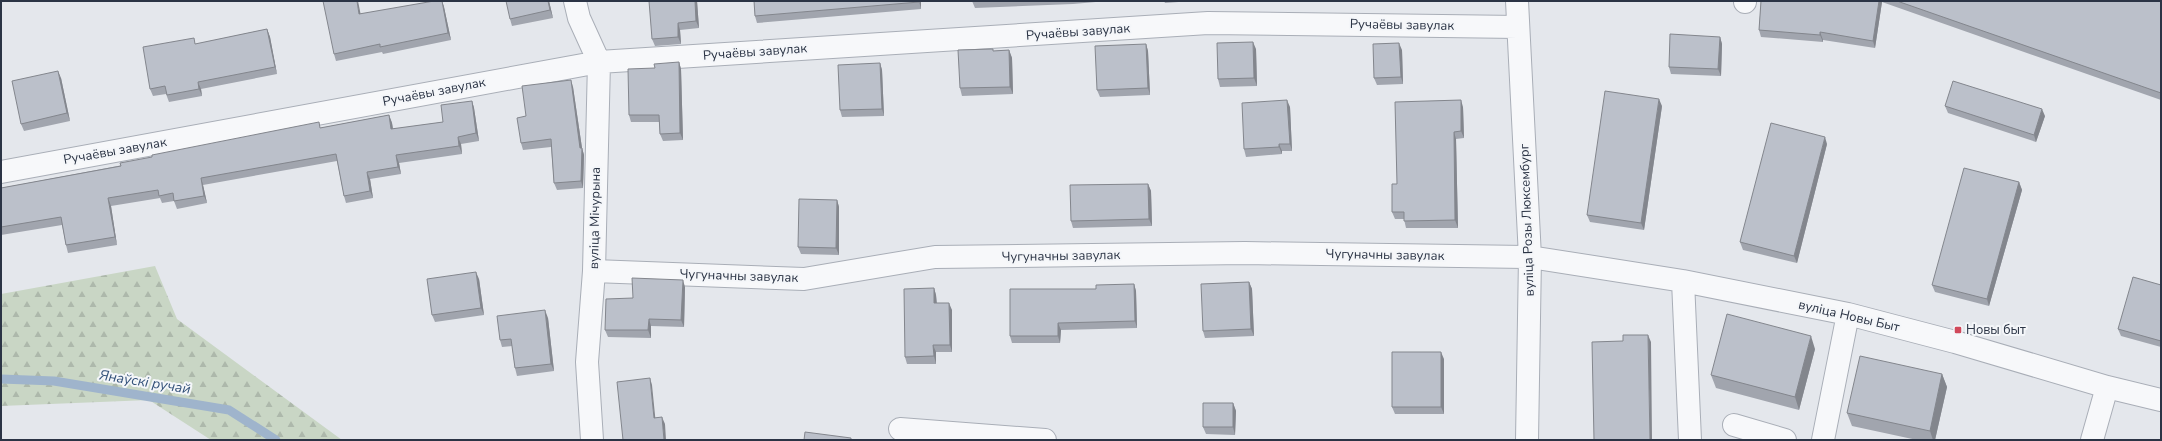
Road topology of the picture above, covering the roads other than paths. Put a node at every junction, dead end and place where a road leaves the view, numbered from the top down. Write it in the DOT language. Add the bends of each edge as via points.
graph roads {
  1 [pos="575,1"];
  2 [pos="1517,1"];
  3 [pos="1518,27"];
  4 [pos="599,62"];
  5 [pos="1,172"];
  6 [pos="1530,257"];
  7 [pos="594,271"];
  8 [pos="1684,281"];
  9 [pos="1848,314"];
  10 [pos="2107,387"];
  11 [pos="2161,400"];
  12 [pos="1734,425"];
  13 [pos="900,429"];
  14 [pos="592,440"];
  15 [pos="1045,440"];
  16 [pos="1522,440"];
  17 [pos="1690,440"];
  18 [pos="1785,440"];
  19 [pos="1823,440"];
  20 [pos="2092,440"];
  1 -- 4 [label="street, вуліца Мічурына" via="579,18"];
  2 -- 3 [label="street, вуліца Розы Люксембург"];
  3 -- 4 [label="street, Ручаёвы завулак" via="1208,23"];
  3 -- 6 [label="street, вуліца Розы Люксембург"];
  4 -- 5 [label="street, Ручаёвы завулак"];
  4 -- 7 [label="street, вуліца Мічурына"];
  6 -- 7 [label="street, Чугуначны завулак" via="1245,253 935,257 804,279"];
  6 -- 8 [label="street, вуліца Новы Быт"];
  6 -- 16 [label="street, вуліца Розы Люксембург"];
  7 -- 14 [label="street, вуліца Мічурына" via="587,362"];
  8 -- 9 [label="street, вуліца Новы Быт"];
  8 -- 17 [label="street"];
  9 -- 10 [label="street, вуліца Новы Быт" via="1955,342"];
  9 -- 19 [label="street"];
  10 -- 11 [label="street, вуліца Новы Быт"];
  10 -- 20 [label="street"];
  12 -- 18 [label="street"];
  13 -- 15 [label="street"];
}
